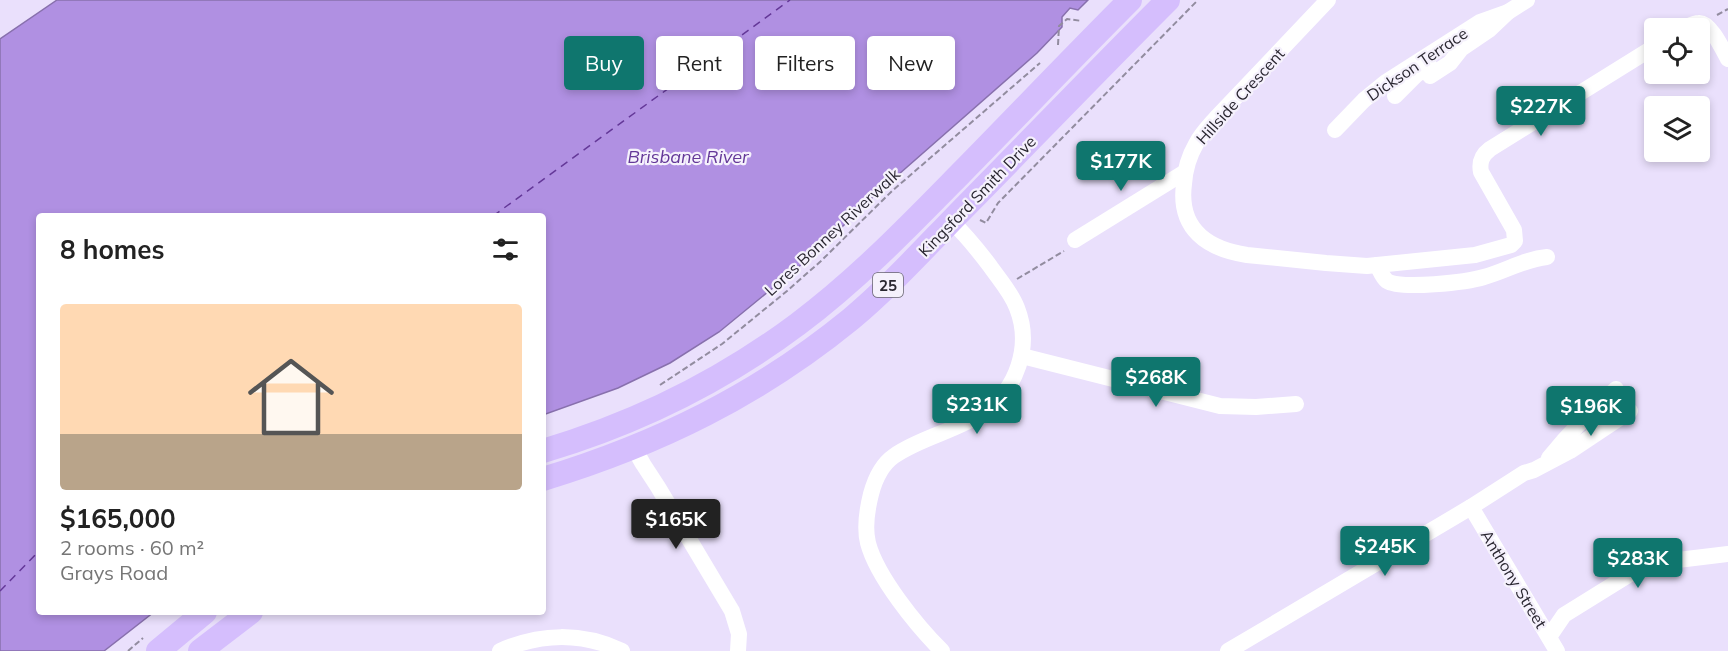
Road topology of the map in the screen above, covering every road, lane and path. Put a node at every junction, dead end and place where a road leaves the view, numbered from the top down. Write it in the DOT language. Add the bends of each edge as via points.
graph roads {
  1 [pos="1130,0"];
  2 [pos="1168,0"];
  3 [pos="1198,0"];
  4 [pos="1328,0"];
  5 [pos="1527,0"];
  6 [pos="1508,12"];
  7 [pos="1082,21"];
  8 [pos="1710,29"];
  9 [pos="1066,39"];
  10 [pos="1464,47"];
  11 [pos="1644,53"];
  12 [pos="1728,59"];
  13 [pos="1041,63"];
  14 [pos="1430,76"];
  15 [pos="1395,96"];
  16 [pos="1335,130"];
  17 [pos="1185,172"];
  18 [pos="980,220"];
  19 [pos="951,221"];
  20 [pos="1073,243"];
  21 [pos="1547,257"];
  22 [pos="1377,265"];
  23 [pos="1019,278"];
  24 [pos="1022,356"];
  25 [pos="655,388"];
  26 [pos="1616,389"];
  27 [pos="1296,405"];
  28 [pos="1630,411"];
  29 [pos="634,448"];
  30 [pos="546,450"];
  31 [pos="1545,463"];
  32 [pos="546,478"];
  33 [pos="1471,507"];
  34 [pos="1728,554"];
  35 [pos="201,615"];
  36 [pos="247,615"];
  37 [pos="1553,644"];
  38 [pos="158,651"];
  39 [pos="200,651"];
  40 [pos="500,651"];
  41 [pos="622,651"];
  42 [pos="738,651"];
  43 [pos="942,651"];
  44 [pos="1228,651"];
  1 -- 30 [label="highway, Kingsford Smith Drive / 25" via="901,235 799,324 732,368 661,406"];
  2 -- 19 [label="highway, Kingsford Smith Drive / 25"];
  3 -- 18 [label="path" via="998,203 986,223"];
  4 -- 17 [label="street, Hillside Crescent" via="1209,127 1193,149"];
  5 -- 6 [label="street, Dickson Terrace"];
  6 -- 10 [label="street, Dickson Terrace"];
  6 -- 16 [label="street, Dickson Terrace" via="1480,22 1386,82"];
  7 -- 9 [label="path" via="1067,19 1059,26 1058,47"];
  8 -- 12 [label="street"];
  10 -- 14 [label="street, Dickson Terrace" via="1450,63"];
  10 -- 15 [label="street, Dickson Terrace" via="1422,70"];
  11 -- 22 [label="street, Hillside Crescent" via="1483,155 1481,172 1512,225 1515,242 1475,255"];
  13 -- 25 [label="path, Lores Bonney Riverwalk" via="892,191 787,291 722,344"];
  17 -- 20 [label="street"];
  17 -- 22 [label="street, Hillside Crescent" via="1186,214 1197,232 1214,246 1267,258"];
  19 -- 24 [label="street" via="971,240 1013,300 1021,328"];
  19 -- 29 [label="highway, Kingsford Smith Drive / 25" via="851,319 796,360 718,408"];
  20 -- 23 [label="path"];
  21 -- 22 [label="street" via="1476,279 1412,285 1388,282"];
  24 -- 27 [label="street" via="1213,404"];
  24 -- 43 [label="street" via="1016,374 995,404 892,457 874,481 866,525 874,561 904,607"];
  26 -- 31 [label="street"];
  28 -- 31 [label="street"];
  29 -- 32 [label="highway, Kingsford Smith Drive / 25"];
  29 -- 42 [label="street" via="732,611 739,634"];
  31 -- 33 [label="street"];
  33 -- 37 [label="street, Anthony Street"];
  33 -- 44 [label="street"];
  34 -- 37 [label="street" via="1643,566 1564,615"];
  35 -- 38 [label="highway"];
  36 -- 39 [label="highway"];
  40 -- 41 [label="street" via="529,640 574,637"];
}
